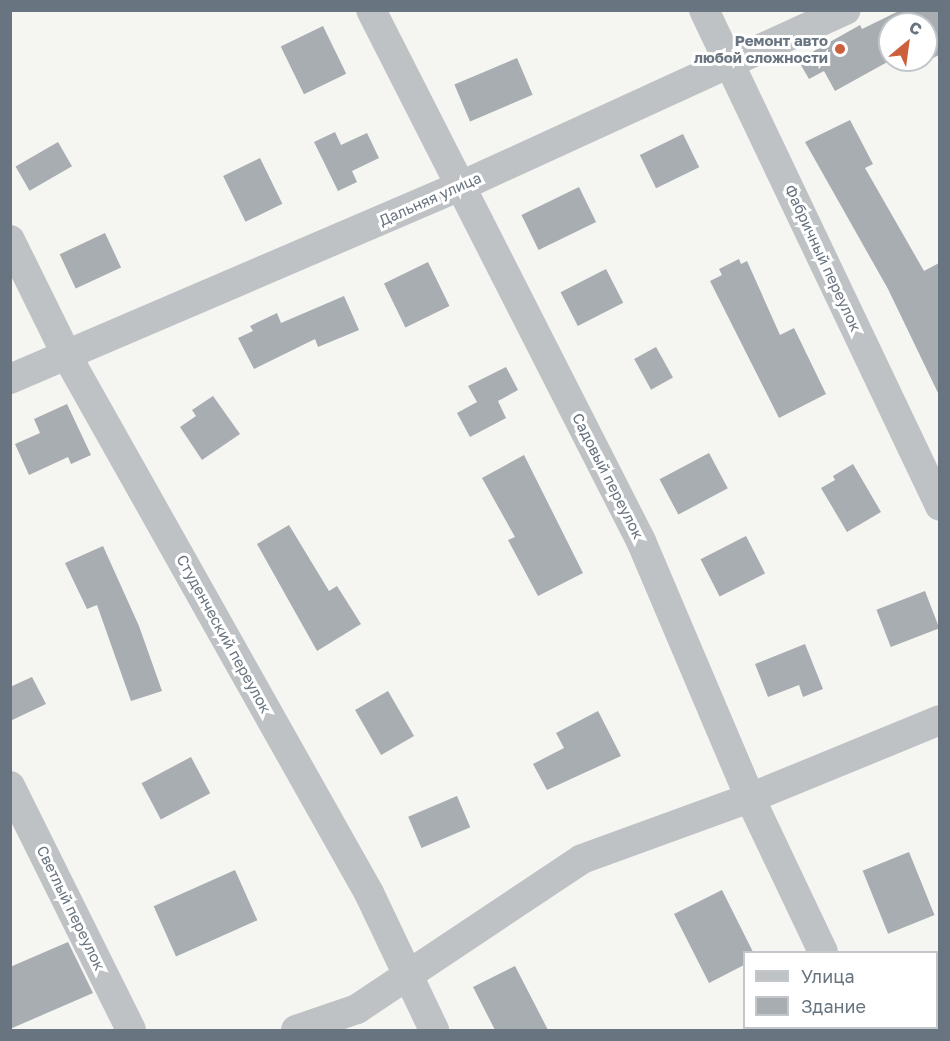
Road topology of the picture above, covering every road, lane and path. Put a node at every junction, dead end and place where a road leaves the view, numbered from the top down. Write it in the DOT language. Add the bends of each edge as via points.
graph roads {
  1 [pos="371,10"];
  2 [pos="705,10"];
  3 [pos="846,10"];
  4 [pos="731,63"];
  5 [pos="461,186"];
  6 [pos="10,240"];
  7 [pos="67,356"];
  8 [pos="10,380"];
  9 [pos="939,507"];
  10 [pos="939,720"];
  11 [pos="10,786"];
  12 [pos="750,798"];
  13 [pos="823,951"];
  14 [pos="411,975"];
  15 [pos="131,1030"];
  16 [pos="296,1030"];
  17 [pos="434,1030"];
  1 -- 5 [label="street, Садовый переулок"];
  2 -- 4 [label="street, Фабричный переулок"];
  3 -- 4 [label="street, Дальняя улица"];
  4 -- 5 [label="street, Дальняя улица"];
  4 -- 9 [label="street, Фабричный переулок"];
  5 -- 7 [label="street, Дальняя улица"];
  5 -- 12 [label="street, Садовый переулок" via="641,542"];
  6 -- 7 [label="street, Студенческий переулок"];
  7 -- 8 [label="street, Дальняя улица"];
  7 -- 14 [label="street, Студенческий переулок" via="369,892"];
  10 -- 12 [label="street"];
  11 -- 15 [label="street, Светлый переулок"];
  12 -- 13 [label="street, Садовый переулок"];
  12 -- 14 [label="street" via="582,859"];
  14 -- 16 [label="street" via="357,1009"];
  14 -- 17 [label="street, Студенческий переулок"];
}
